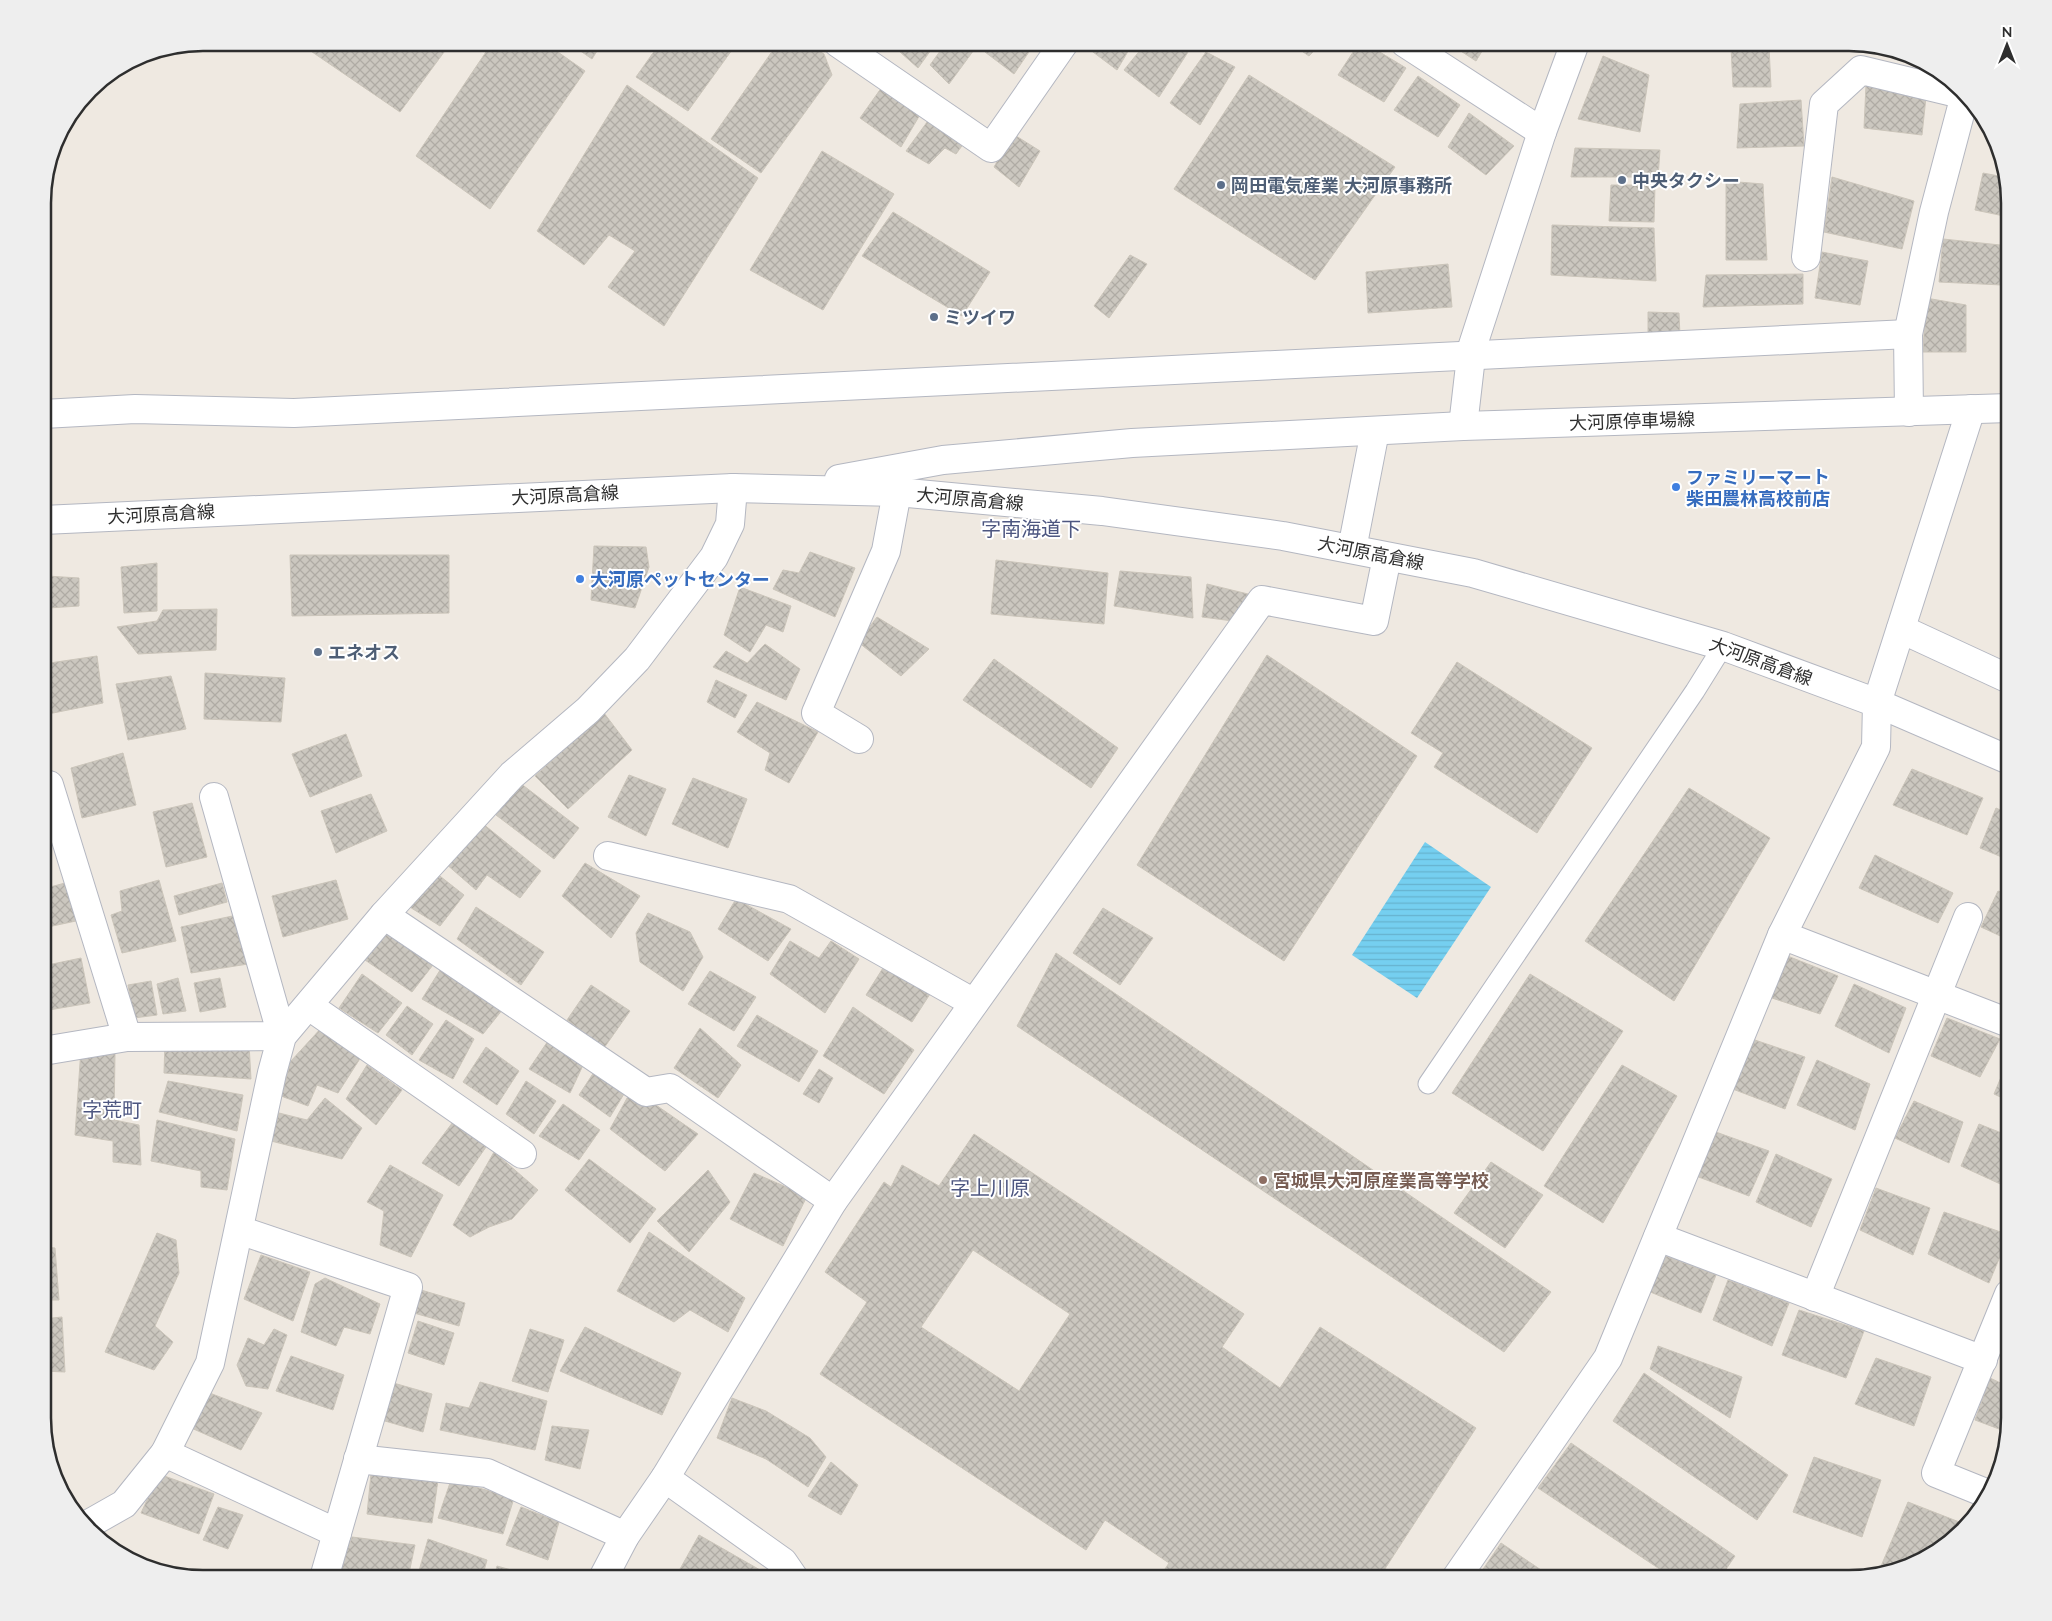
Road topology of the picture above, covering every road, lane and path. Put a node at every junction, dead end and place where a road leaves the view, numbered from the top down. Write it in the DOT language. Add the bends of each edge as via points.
graph roads {
  1 [pos="851,51"];
  2 [pos="1058,51"];
  3 [pos="1419,51"];
  4 [pos="1572,51"];
  5 [pos="1952,92"];
  6 [pos="1963,104"];
  7 [pos="1542,132"];
  8 [pos="1806,257"];
  9 [pos="1908,334"];
  10 [pos="1471,356"];
  11 [pos="2001,408"];
  12 [pos="1971,409"];
  13 [pos="1909,412"];
  14 [pos="52,414"];
  15 [pos="1463,426"];
  16 [pos="1374,431"];
  17 [pos="733,488"];
  18 [pos="786,489"];
  19 [pos="897,492"];
  20 [pos="52,520"];
  21 [pos="1352,549"];
  22 [pos="1387,557"];
  23 [pos="1901,629"];
  24 [pos="1723,646"];
  25 [pos="2001,675"];
  26 [pos="1877,703"];
  27 [pos="859,739"];
  28 [pos="2001,756"];
  29 [pos="52,794"];
  30 [pos="214,797"];
  31 [pos="608,856"];
  32 [pos="384,915"];
  33 [pos="1968,916"];
  34 [pos="1782,935"];
  35 [pos="1936,994"];
  36 [pos="974,1003"];
  37 [pos="310,1006"];
  38 [pos="2001,1019"];
  39 [pos="282,1036"];
  40 [pos="127,1037"];
  41 [pos="52,1050"];
  42 [pos="1428,1084"];
  43 [pos="522,1154"];
  44 [pos="833,1201"];
  45 [pos="239,1230"];
  46 [pos="1658,1237"];
  47 [pos="1815,1297"];
  48 [pos="2001,1315"];
  49 [pos="1982,1360"];
  50 [pos="165,1453"];
  51 [pos="358,1459"];
  52 [pos="666,1478"];
  53 [pos="1981,1491"];
  54 [pos="93,1522"];
  55 [pos="337,1532"];
  56 [pos="625,1536"];
  57 [pos="326,1570"];
  58 [pos="607,1570"];
  59 [pos="789,1570"];
  60 [pos="1462,1570"];
  1 -- 2 [label="street" via="991,148"];
  3 -- 7 [label="street"];
  4 -- 7 [label="street"];
  5 -- 8 [label="street" via="1861,70 1824,104"];
  6 -- 9 [label="street" via="1934,212"];
  7 -- 10 [label="street"];
  9 -- 10 [label="street"];
  9 -- 13 [label="street"];
  10 -- 14 [label="street" via="294,413 135,409"];
  10 -- 15 [label="street"];
  11 -- 12 [label="street, 大河原停車場線"];
  12 -- 13 [label="street, 大河原停車場線"];
  12 -- 23 [label="street"];
  13 -- 15 [label="street, 大河原停車場線"];
  15 -- 16 [label="street, 大河原停車場線"];
  16 -- 18 [label="street, 大河原停車場線" via="1132,443 943,460"];
  16 -- 21 [label="street"];
  17 -- 18 [label="street, 大河原高倉線"];
  17 -- 20 [label="street, 大河原高倉線"];
  17 -- 32 [label="street" via="730,524 714,557 637,659 588,710 512,775"];
  18 -- 19 [label="street, 大河原高倉線"];
  19 -- 21 [label="street, 大河原高倉線" via="1102,511"];
  19 -- 27 [label="street" via="886,551 816,713"];
  21 -- 22 [label="street, 大河原高倉線"];
  22 -- 24 [label="street, 大河原高倉線" via="1473,573"];
  22 -- 36 [label="street" via="1374,621 1262,600"];
  23 -- 25 [label="street"];
  23 -- 26 [label="street"];
  24 -- 26 [label="street, 大河原高倉線"];
  24 -- 42 [label="lane"];
  26 -- 28 [label="street, 大河原高倉線"];
  26 -- 34 [label="street" via="1876,747"];
  29 -- 40 [label="street"];
  30 -- 39 [label="street"];
  31 -- 36 [label="street" via="789,899"];
  32 -- 37 [label="street"];
  32 -- 44 [label="street" via="646,1092 670,1088"];
  33 -- 35 [label="street"];
  34 -- 35 [label="street"];
  34 -- 46 [label="street"];
  35 -- 38 [label="street"];
  35 -- 47 [label="street"];
  36 -- 44 [label="street"];
  37 -- 39 [label="street"];
  37 -- 43 [label="street"];
  39 -- 40 [label="street"];
  39 -- 45 [label="street"];
  40 -- 41 [label="street"];
  44 -- 52 [label="street"];
  45 -- 50 [label="street" via="210,1363"];
  45 -- 51 [label="street" via="408,1288"];
  46 -- 47 [label="street"];
  46 -- 60 [label="street" via="1608,1358"];
  47 -- 49 [label="street"];
  48 -- 49 [label="street"];
  49 -- 53 [label="street" via="1936,1473"];
  50 -- 54 [label="street" via="124,1504"];
  50 -- 55 [label="street"];
  51 -- 55 [label="street"];
  51 -- 56 [label="street" via="487,1473"];
  52 -- 56 [label="street"];
  52 -- 59 [label="street" via="784,1562"];
  55 -- 57 [label="street"];
  56 -- 58 [label="street"];
}
